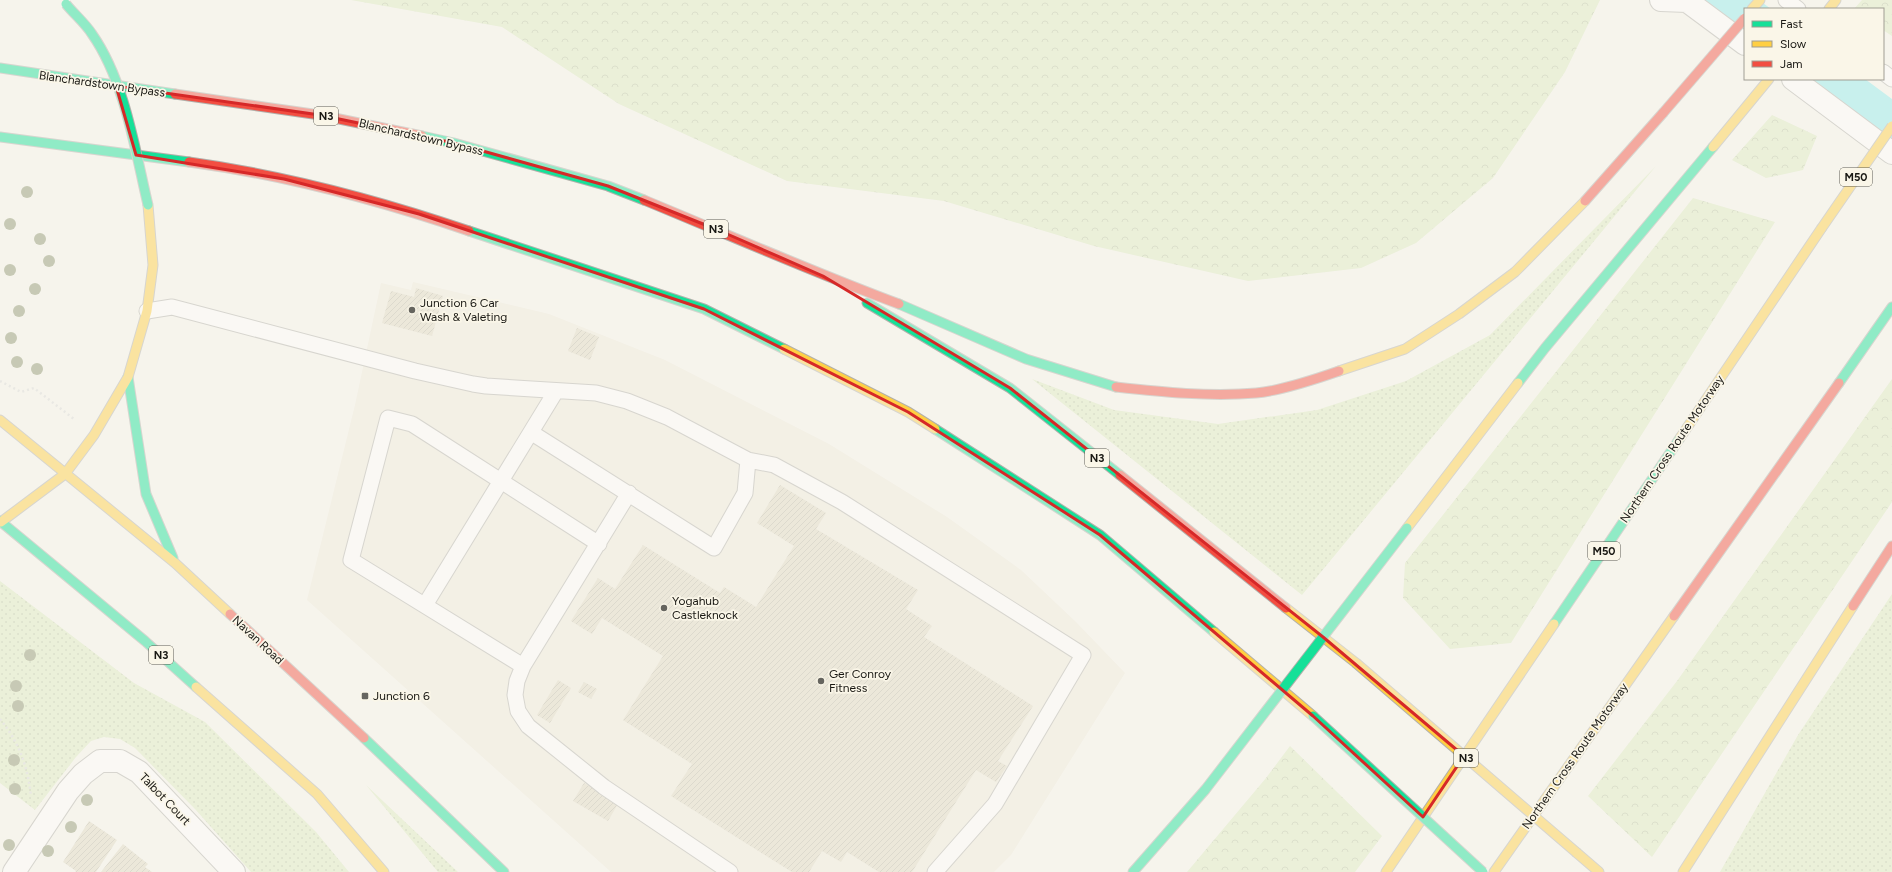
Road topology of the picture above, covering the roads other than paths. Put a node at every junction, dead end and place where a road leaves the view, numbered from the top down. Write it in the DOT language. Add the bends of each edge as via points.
graph roads {
  1 [pos="1661,0"];
  2 [pos="1760,0"];
  3 [pos="1786,0"];
  4 [pos="1836,0"];
  5 [pos="63,2"];
  6 [pos="1753,8"];
  7 [pos="1797,8"];
  8 [pos="1830,8"];
  9 [pos="1744,19"];
  10 [pos="1744,43"];
  11 [pos="0,68"];
  12 [pos="1884,73"];
  13 [pos="1892,79"];
  14 [pos="1768,80"];
  15 [pos="1794,80"];
  16 [pos="1892,126"];
  17 [pos="0,137"];
  18 [pos="1892,153"];
  19 [pos="823,276"];
  20 [pos="1892,307"];
  21 [pos="147,311"];
  22 [pos="128,376"];
  23 [pos="556,391"];
  24 [pos="0,420"];
  25 [pos="532,433"];
  26 [pos="748,460"];
  27 [pos="65,474"];
  28 [pos="500,481"];
  29 [pos="629,493"];
  30 [pos="1,522"];
  31 [pos="599,544"];
  32 [pos="1892,546"];
  33 [pos="175,563"];
  34 [pos="425,605"];
  35 [pos="523,666"];
  36 [pos="14,872"];
  37 [pos="234,872"];
  38 [pos="384,872"];
  39 [pos="504,872"];
  40 [pos="730,872"];
  41 [pos="935,872"];
  42 [pos="1134,872"];
  43 [pos="1386,872"];
  44 [pos="1483,872"];
  45 [pos="1494,872"];
  46 [pos="1599,872"];
  47 [pos="1683,872"];
  1 -- 10 [label="street" via="1687,1"];
  2 -- 6 [label="main road"];
  3 -- 7 [label="lane"];
  4 -- 8 [label="main road"];
  5 -- 21 [label="main road, bridge" via="92,34 109,64 129,125 148,205 153,265"];
  9 -- 19 [label="main road, bridge" via="1586,200 1515,272 1459,314 1405,349 1316,379 1257,393 1190,393 1116,387 1026,359 925,314"];
  11 -- 19 [label="main road, Blanchardstown Bypass / N3" via="320,115 454,143 608,186"];
  12 -- 13 [label="lane"];
  14 -- 42 [label="main road, bridge" via="1545,348 1205,790"];
  15 -- 18 [label="street"];
  16 -- 43 [label="main road, Northern Cross Route Motorway / M50, bridge"];
  17 -- 44 [label="main road, bridge" via="193,163 284,179 419,214 704,309 908,412 1100,535 1313,716"];
  19 -- 46 [label="main road, N3, bridge" via="1010,388 1356,663"];
  20 -- 45 [label="main road, Northern Cross Route Motorway"];
  21 -- 22 [label="main road"];
  21 -- 23 [label="lane" via="172,307 415,371 486,386"];
  22 -- 27 [label="main road" via="94,435"];
  22 -- 33 [label="main road" via="146,494"];
  23 -- 25 [label="lane"];
  23 -- 26 [label="lane" via="596,393 628,401 668,417"];
  24 -- 27 [label="main road, Navan Road"];
  25 -- 28 [label="lane"];
  25 -- 29 [label="lane"];
  26 -- 29 [label="lane" via="745,493 714,548"];
  26 -- 41 [label="lane" via="774,465 842,502 1083,655 996,804"];
  27 -- 30 [label="main road"];
  27 -- 33 [label="main road, Navan Road"];
  28 -- 31 [label="lane"];
  28 -- 34 [label="lane"];
  28 -- 34 [label="lane" via="412,424 388,418 351,560"];
  29 -- 31 [label="lane"];
  30 -- 38 [label="main road, N3" via="145,641 317,794"];
  31 -- 35 [label="lane"];
  32 -- 47 [label="main road"];
  33 -- 39 [label="main road, Navan Road"];
  34 -- 35 [label="lane"];
  35 -- 40 [label="lane" via="517,680 515,695 518,711 528,726 604,787"];
  36 -- 37 [label="street, Talbot Court" via="68,791 83,774 100,761 120,761 139,772"];
}
